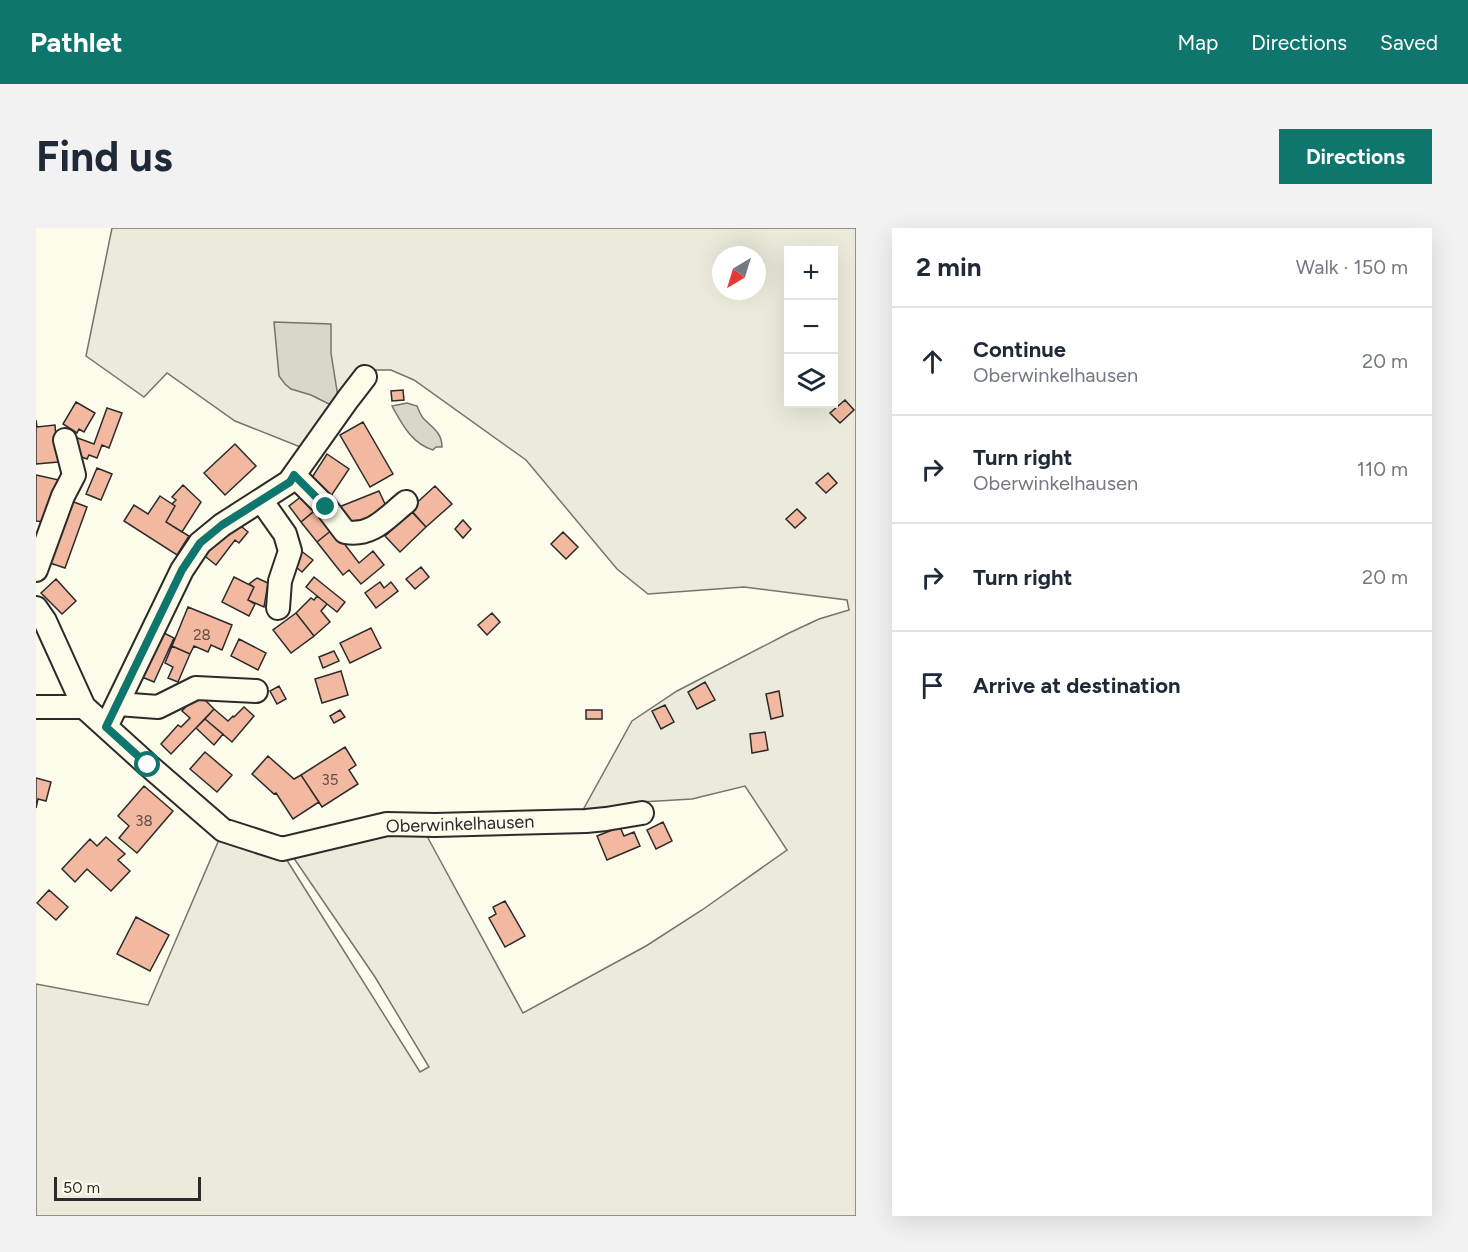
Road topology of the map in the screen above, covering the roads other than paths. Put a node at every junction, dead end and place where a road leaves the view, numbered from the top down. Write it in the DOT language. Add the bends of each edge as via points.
graph roads {
  1 [pos="365,377"];
  2 [pos="65,440"];
  3 [pos="294,475"];
  4 [pos="261,500"];
  5 [pos="406,502"];
  6 [pos="36,570"];
  7 [pos="36,608"];
  8 [pos="278,608"];
  9 [pos="256,691"];
  10 [pos="117,704"];
  11 [pos="36,706"];
  12 [pos="84,707"];
  13 [pos="106,727"];
  14 [pos="642,813"];
  1 -- 3 [label="street"];
  2 -- 6 [label="street" via="74,475"];
  3 -- 4 [label="street" via="290,482"];
  3 -- 5 [label="street" via="345,532 371,530"];
  4 -- 8 [label="street" via="285,534 290,551 280,580"];
  4 -- 10 [label="street" via="200,543 182,570"];
  7 -- 12 [label="street, Oberwinkelhausen"];
  9 -- 10 [label="street" via="196,688 158,707"];
  10 -- 13 [label="street"];
  11 -- 12 [label="street"];
  12 -- 13 [label="street, Oberwinkelhausen"];
  13 -- 14 [label="street, Oberwinkelhausen" via="223,830 282,849 387,824 586,821"];
}
